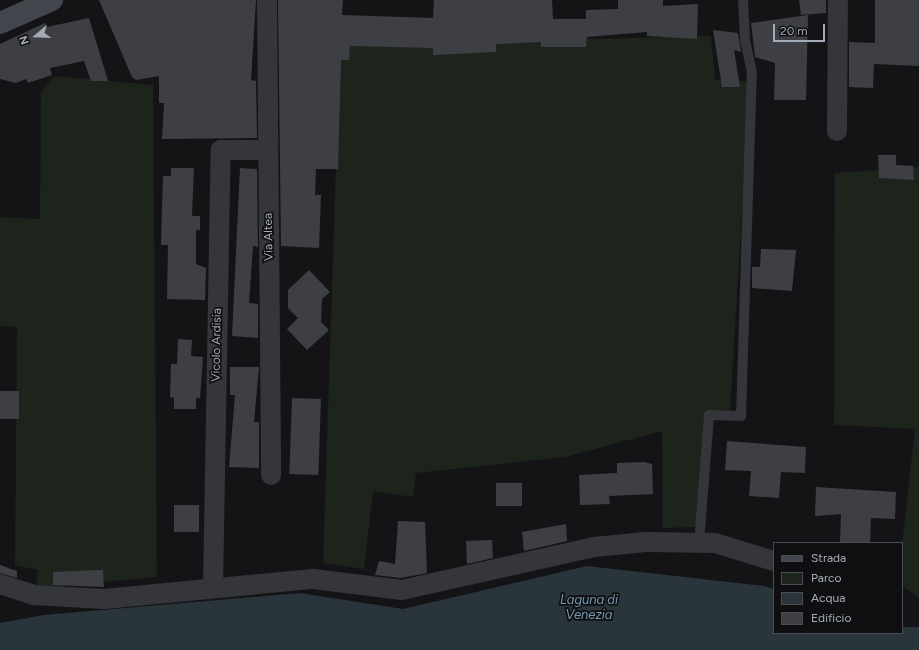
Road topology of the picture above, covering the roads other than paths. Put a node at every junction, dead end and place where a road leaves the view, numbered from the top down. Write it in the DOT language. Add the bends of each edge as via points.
graph roads {
  1 [pos="52,0"];
  2 [pos="267,0"];
  3 [pos="743,0"];
  4 [pos="838,0"];
  5 [pos="0,23"];
  6 [pos="837,131"];
  7 [pos="268,150"];
  8 [pos="272,475"];
  9 [pos="699,543"];
  10 [pos="773,561"];
  11 [pos="0,584"];
  12 [pos="213,588"];
  1 -- 5 [label="street"];
  2 -- 7 [label="street, Via Altea"];
  3 -- 9 [label="lane" via="745,40 752,73 741,416 709,415"];
  4 -- 6 [label="street"];
  7 -- 8 [label="street, Via Altea"];
  7 -- 12 [label="street, Vicolo Ardisia" via="221,150"];
  9 -- 10 [label="street" via="715,543"];
  9 -- 12 [label="street" via="594,546 402,590 313,579"];
  11 -- 12 [label="street" via="34,595 104,598"];
}
